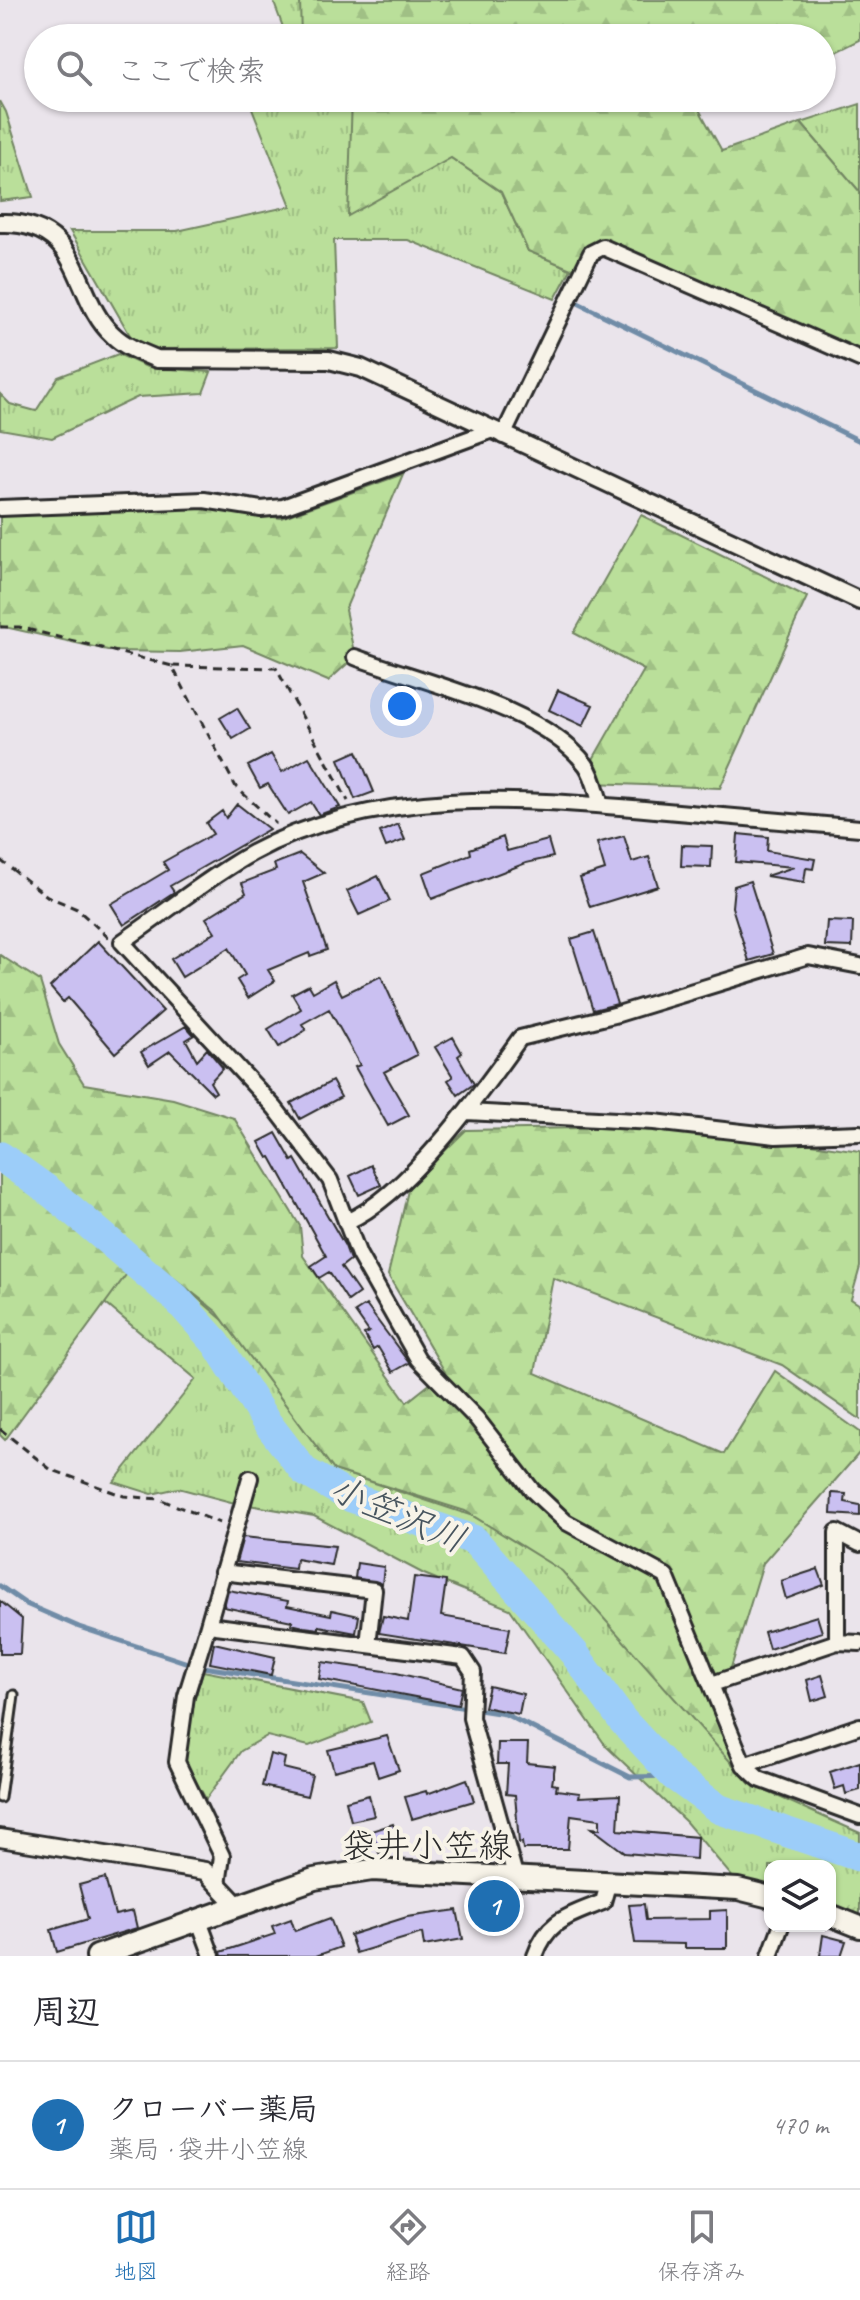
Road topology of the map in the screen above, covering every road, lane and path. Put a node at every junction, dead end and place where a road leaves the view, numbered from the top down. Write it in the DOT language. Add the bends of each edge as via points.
graph roads {
  1 [pos="0,223"];
  2 [pos="860,359"];
  3 [pos="497,433"];
  4 [pos="0,508"];
  5 [pos="860,601"];
  6 [pos="0,627"];
  7 [pos="355,657"];
  8 [pos="172,666"];
  9 [pos="601,805"];
  10 [pos="355,815"];
  11 [pos="860,828"];
  12 [pos="290,837"];
  13 [pos="0,860"];
  14 [pos="122,942"];
  15 [pos="860,966"];
  16 [pos="467,1112"];
  17 [pos="860,1133"];
  18 [pos="346,1222"];
  19 [pos="0,1429"];
  20 [pos="250,1478"];
  21 [pos="235,1529"];
  22 [pos="860,1544"];
  23 [pos="222,1572"];
  24 [pos="208,1625"];
  25 [pos="837,1642"];
  26 [pos="860,1643"];
  27 [pos="368,1645"];
  28 [pos="712,1684"];
  29 [pos="14,1695"];
  30 [pos="860,1726"];
  31 [pos="744,1765"];
  32 [pos="0,1798"];
  33 [pos="860,1816"];
  34 [pos="0,1838"];
  35 [pos="515,1875"];
  36 [pos="609,1881"];
  37 [pos="218,1885"];
  38 [pos="764,1896"];
  39 [pos="237,1905"];
  40 [pos="836,1917"];
  41 [pos="199,1921"];
  42 [pos="860,1927"];
  43 [pos="779,1932"];
  44 [pos="97,1956"];
  45 [pos="212,1956"];
  46 [pos="535,1956"];
  47 [pos="770,1956"];
  1 -- 3 [label="street" via="57,241 112,335 157,359 329,360 361,368"];
  2 -- 3 [label="street" via="603,247 591,253"];
  3 -- 4 [label="street" via="283,507 204,500"];
  3 -- 5 [label="street"];
  6 -- 8 [label="path" via="19,627"];
  7 -- 9 [label="street" via="527,719 557,735 588,768"];
  8 -- 10 [label="path" via="276,668"];
  8 -- 12 [label="path" via="236,787"];
  9 -- 10 [label="street" via="474,801 407,804"];
  9 -- 11 [label="street"];
  10 -- 12 [label="street"];
  12 -- 14 [label="street" via="252,853"];
  13 -- 14 [label="path" via="47,896 77,909 104,937"];
  14 -- 18 [label="street" via="275,1108 330,1180"];
  15 -- 16 [label="street" via="808,956 520,1038"];
  16 -- 17 [label="street" via="654,1122 776,1136"];
  16 -- 18 [label="street" via="376,1206"];
  18 -- 28 [label="street" via="418,1359 477,1419 532,1490 566,1522 666,1576"];
  19 -- 21 [label="path" via="50,1469 124,1496 159,1499"];
  20 -- 21 [label="street"];
  21 -- 23 [label="street"];
  22 -- 25 [label="street" via="837,1532"];
  23 -- 24 [label="street"];
  23 -- 27 [label="street" via="374,1590"];
  24 -- 27 [label="street"];
  24 -- 37 [label="street" via="186,1696 177,1762 222,1856"];
  25 -- 26 [label="street"];
  25 -- 28 [label="street"];
  27 -- 35 [label="street" via="463,1657 473,1672 471,1718"];
  28 -- 31 [label="street"];
  29 -- 32 [label="lane"];
  30 -- 31 [label="street"];
  31 -- 33 [label="street" via="759,1779"];
  34 -- 37 [label="street" via="205,1871"];
  35 -- 36 [label="main road, 袋井小笠線"];
  35 -- 39 [label="main road, 袋井小笠線" via="372,1870 314,1879"];
  36 -- 38 [label="main road, 袋井小笠線" via="738,1889"];
  36 -- 46 [label="street" via="603,1902 557,1921 542,1936"];
  37 -- 39 [label="street"];
  39 -- 41 [label="main road, 袋井小笠線"];
  40 -- 42 [label="main road"];
  41 -- 44 [label="main road, 袋井小笠線"];
  41 -- 45 [label="street"];
  43 -- 47 [label="street"];
}
